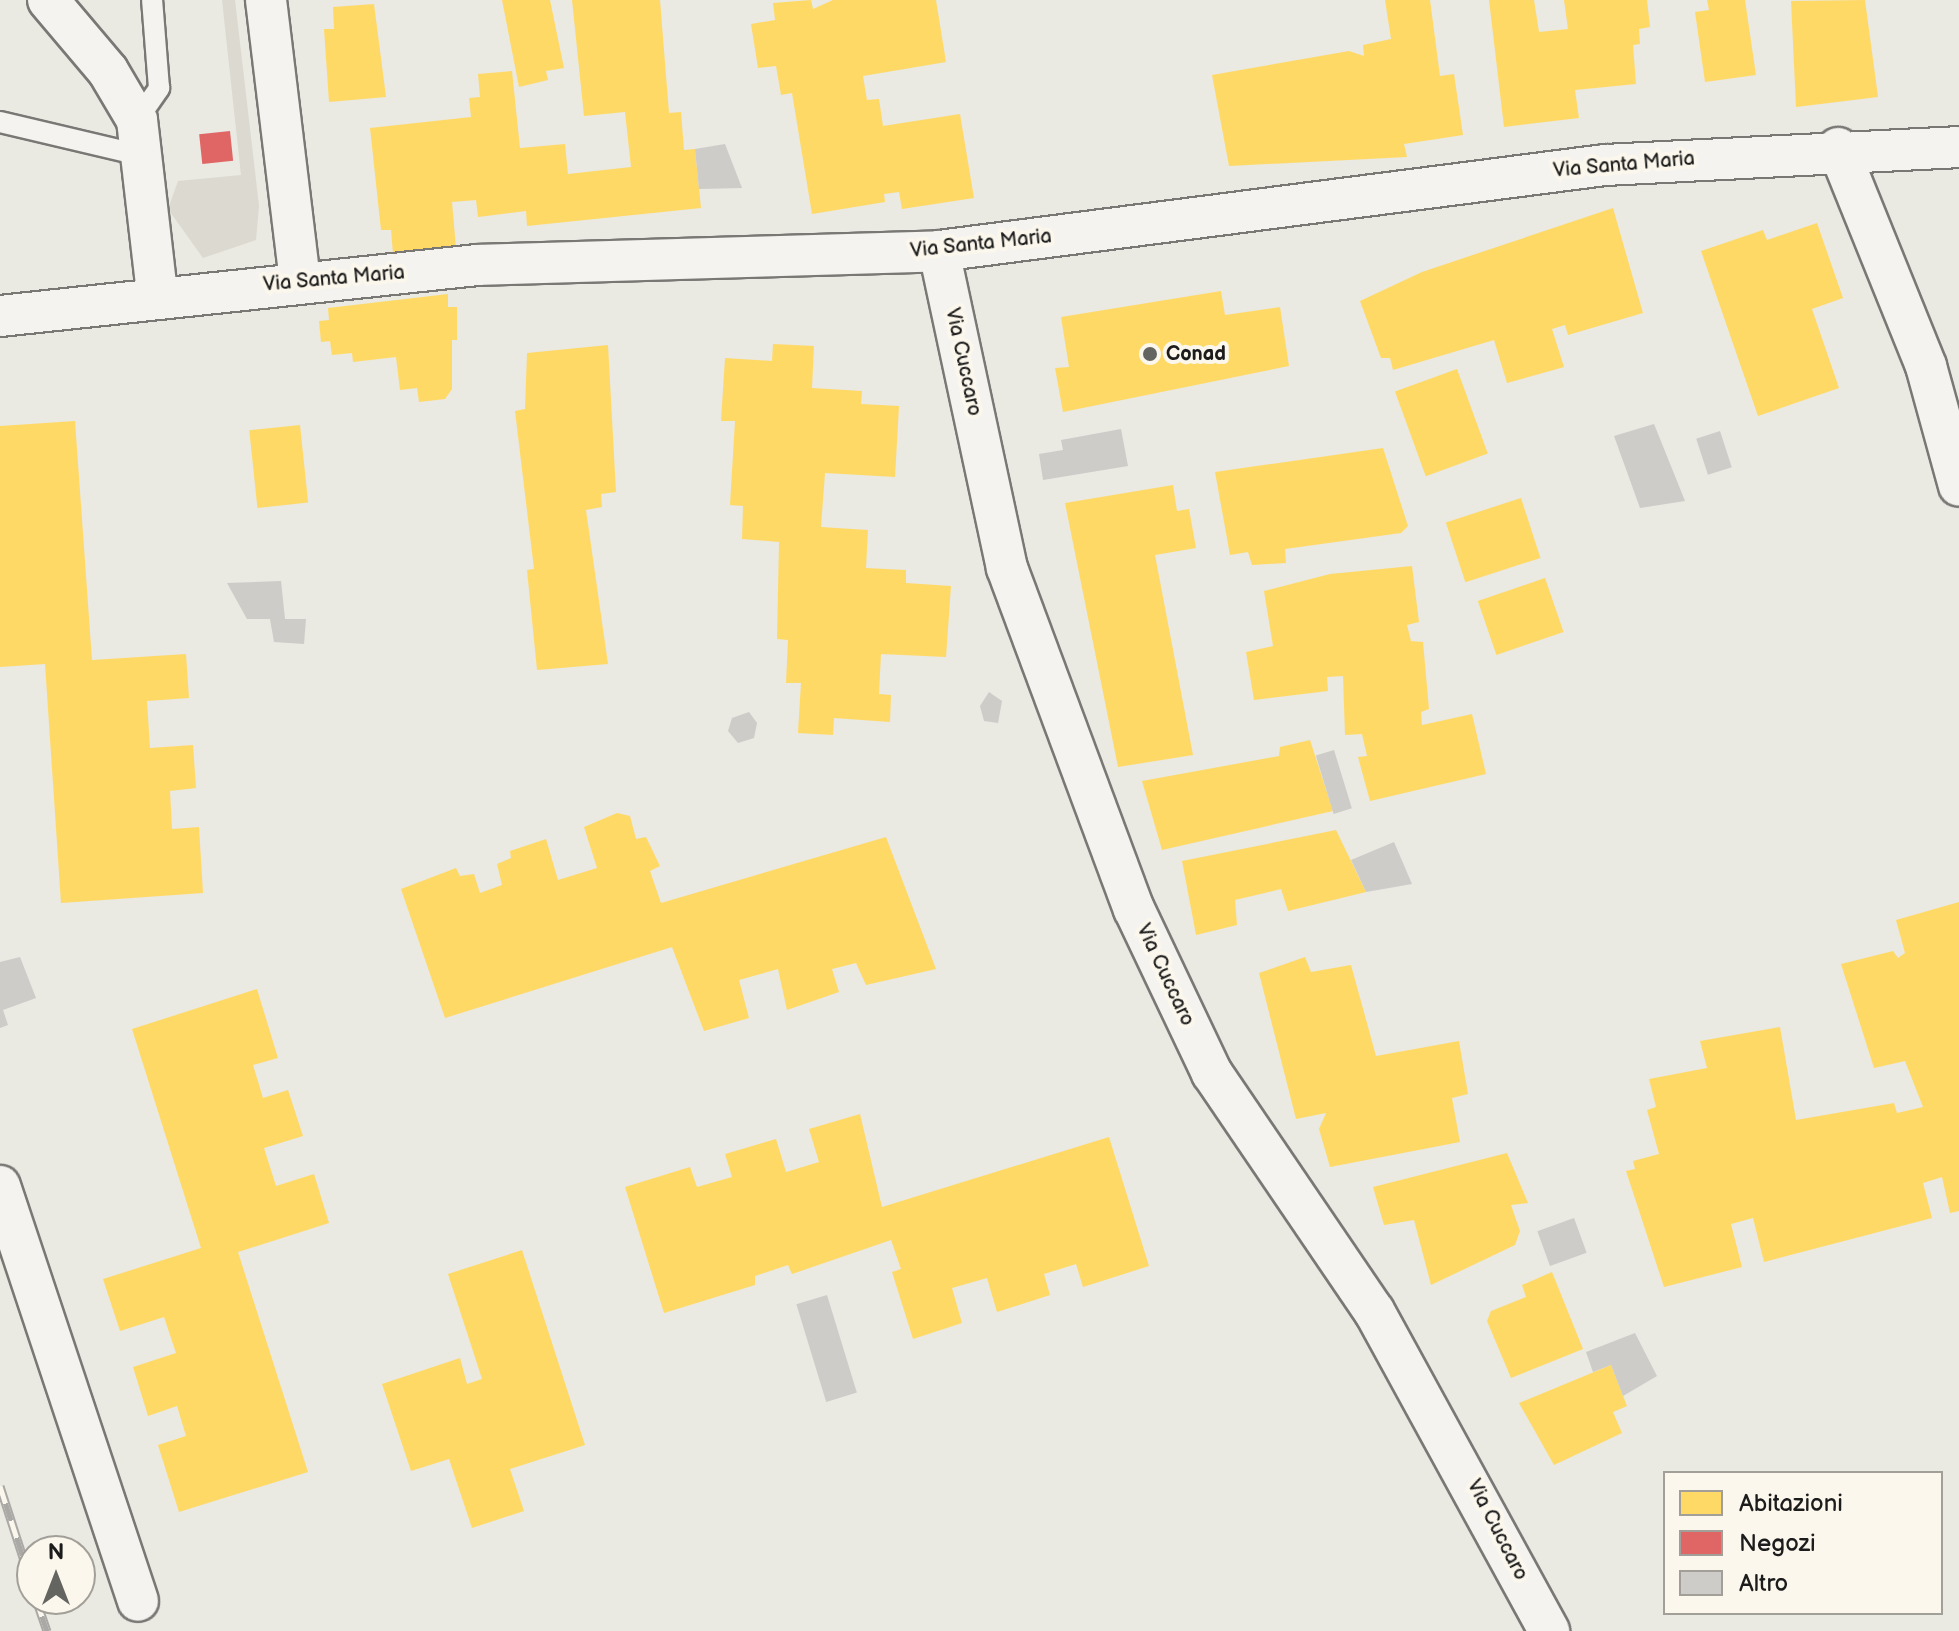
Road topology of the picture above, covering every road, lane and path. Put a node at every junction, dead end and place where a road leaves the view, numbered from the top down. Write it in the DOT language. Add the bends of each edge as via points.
graph roads {
  1 [pos="48,0"];
  2 [pos="152,0"];
  3 [pos="266,0"];
  4 [pos="0,122"];
  5 [pos="140,138"];
  6 [pos="1959,147"];
  7 [pos="1838,148"];
  8 [pos="939,251"];
  9 [pos="300,283"];
  10 [pos="157,294"];
  11 [pos="0,316"];
  12 [pos="1959,486"];
  13 [pos="0,1186"];
  14 [pos="138,1601"];
  15 [pos="1549,1631"];
  1 -- 5 [label="street" via="108,71"];
  2 -- 5 [label="lane" via="159,88"];
  3 -- 9 [label="street"];
  4 -- 5 [label="lane"];
  5 -- 10 [label="street"];
  6 -- 7 [label="street, Via Santa Maria"];
  7 -- 8 [label="street, Via Santa Maria" via="1605,165"];
  7 -- 12 [label="street" via="1926,366"];
  8 -- 9 [label="street, Via Santa Maria" via="478,265"];
  8 -- 15 [label="street, Via Cuccaro" via="1007,568 1134,909 1212,1073 1374,1311"];
  9 -- 10 [label="street, Via Santa Maria"];
  10 -- 11 [label="street, Via Santa Maria"];
  13 -- 14 [label="street"];
}
